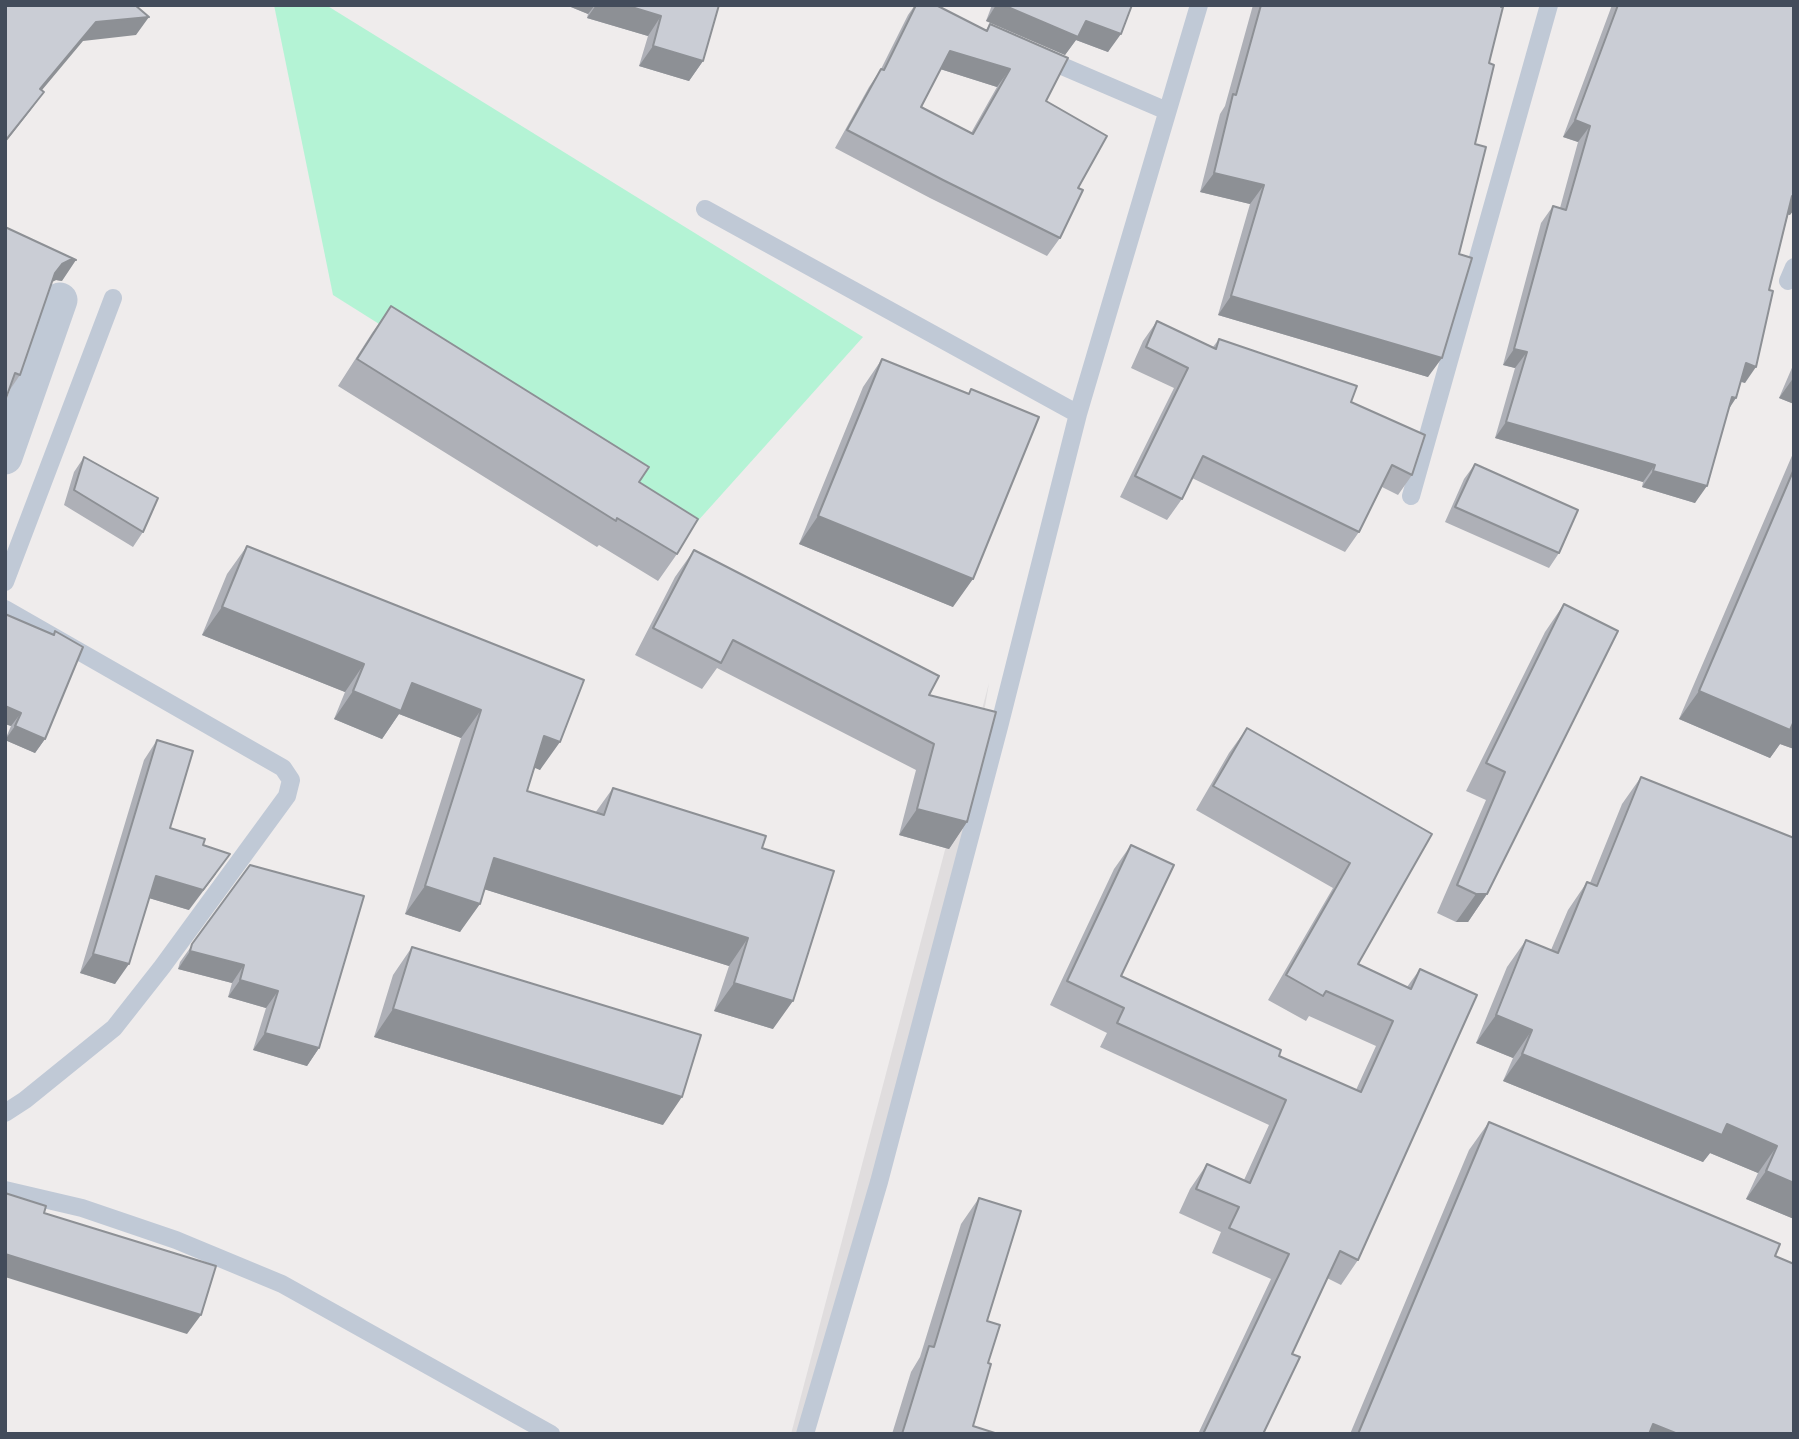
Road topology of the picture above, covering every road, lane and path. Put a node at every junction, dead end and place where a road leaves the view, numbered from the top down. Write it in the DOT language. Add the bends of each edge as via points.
graph roads {
  1 [pos="1199,5"];
  2 [pos="1549,5"];
  3 [pos="1020,48"];
  4 [pos="1167,111"];
  5 [pos="705,209"];
  6 [pos="113,298"];
  7 [pos="60,300"];
  8 [pos="1078,414"];
  9 [pos="5,457"];
  10 [pos="1411,496"];
  11 [pos="5,582"];
  12 [pos="5,609"];
  13 [pos="5,1113"];
  14 [pos="5,1189"];
  15 [pos="551,1434"];
  16 [pos="805,1434"];
  1 -- 4 [label="lane"];
  2 -- 10 [label="lane"];
  3 -- 4 [label="lane"];
  4 -- 8 [label="lane"];
  5 -- 8 [label="lane"];
  6 -- 11 [label="lane"];
  7 -- 9 [label="street"];
  8 -- 16 [label="lane" via="879,1182"];
  12 -- 13 [label="lane" via="283,768 291,780 287,796 114,1028"];
  14 -- 15 [label="lane" via="82,1208 176,1240 282,1284"];
}
